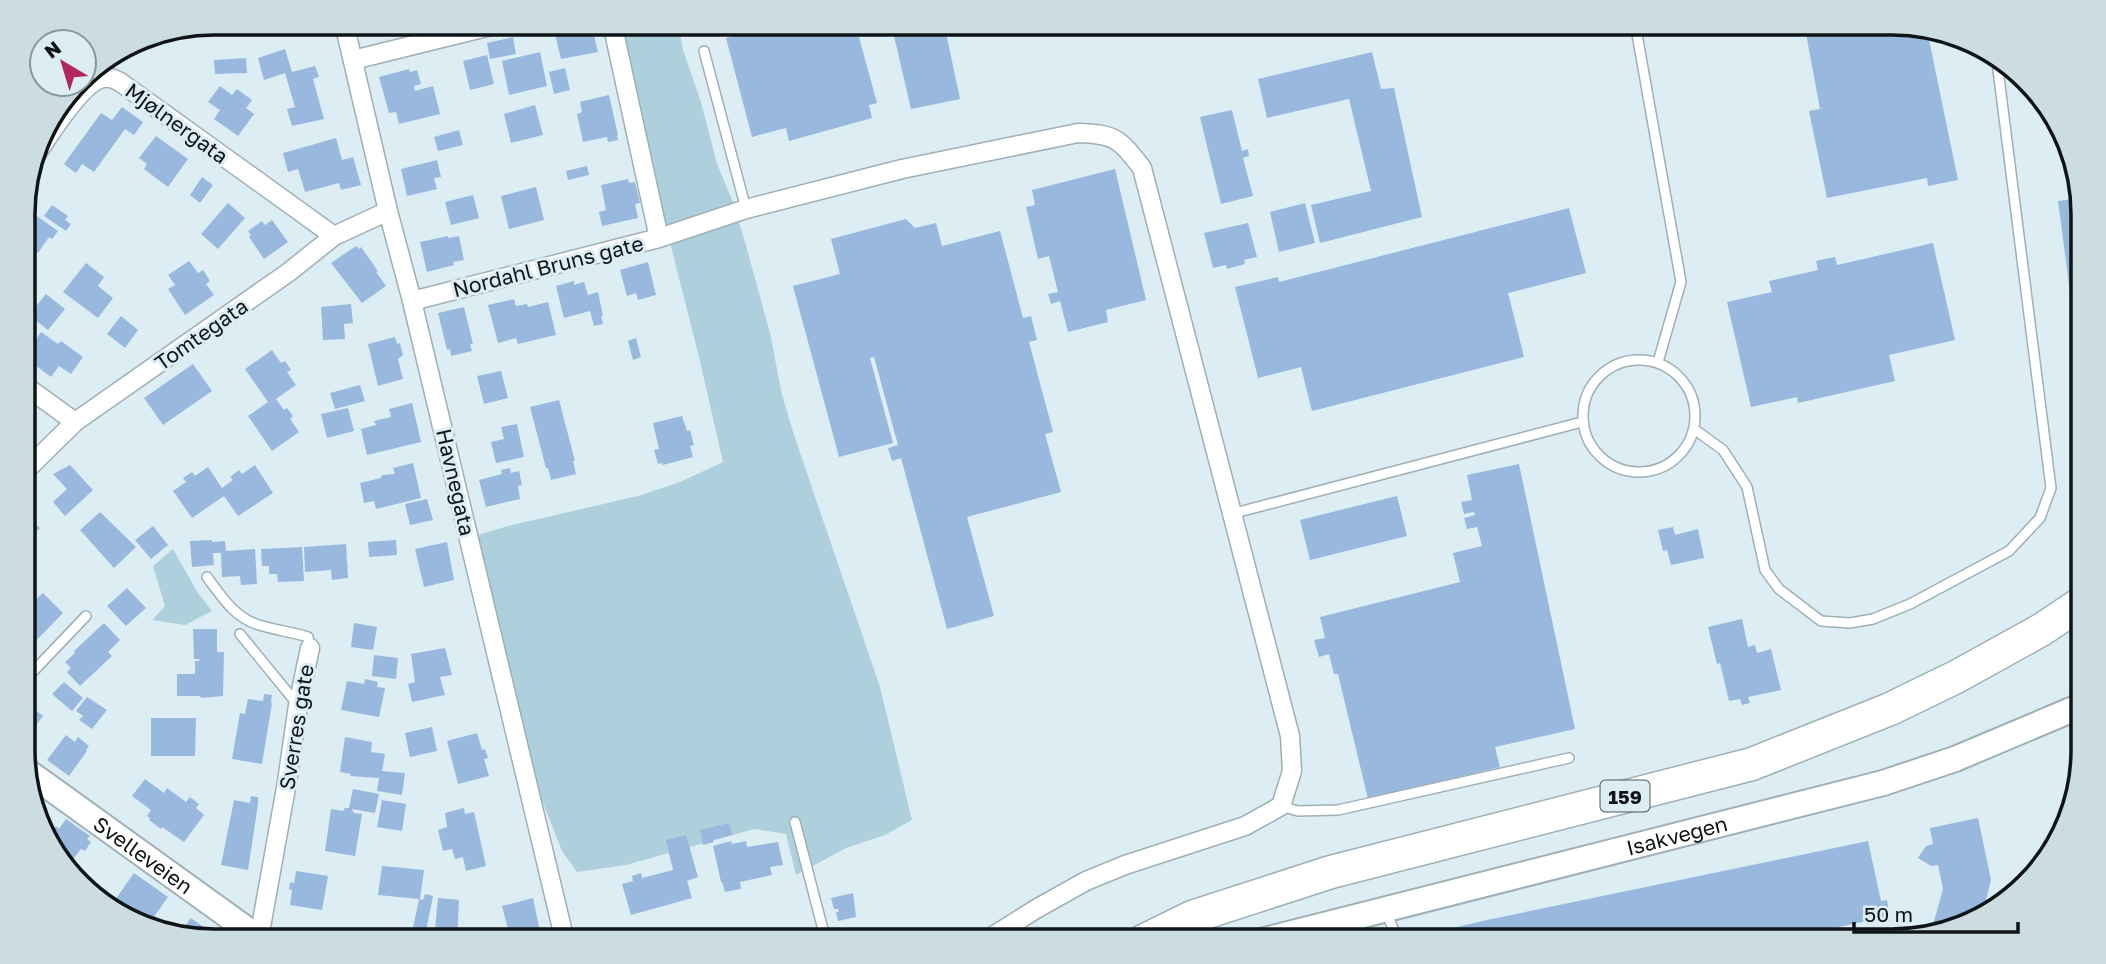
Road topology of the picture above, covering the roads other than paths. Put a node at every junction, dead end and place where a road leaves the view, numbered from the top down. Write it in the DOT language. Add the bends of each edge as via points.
graph roads {
  1 [pos="347,35"];
  2 [pos="454,35"];
  3 [pos="615,35"];
  4 [pos="1637,35"];
  5 [pos="704,51"];
  6 [pos="353,60"];
  7 [pos="1998,70"];
  8 [pos="85,90"];
  9 [pos="746,209"];
  10 [pos="388,211"];
  11 [pos="334,236"];
  12 [pos="659,238"];
  13 [pos="412,301"];
  14 [pos="1658,362"];
  15 [pos="35,393"];
  16 [pos="75,422"];
  17 [pos="1582,422"];
  18 [pos="1694,429"];
  19 [pos="35,461"];
  20 [pos="1231,514"];
  21 [pos="207,577"];
  22 [pos="2071,610"];
  23 [pos="86,616"];
  24 [pos="240,634"];
  25 [pos="310,648"];
  26 [pos="35,669"];
  27 [pos="298,705"];
  28 [pos="2071,710"];
  29 [pos="1569,758"];
  30 [pos="38,779"];
  31 [pos="1281,806"];
  32 [pos="795,822"];
  33 [pos="1386,909"];
  34 [pos="246,929"];
  35 [pos="263,929"];
  36 [pos="562,929"];
  37 [pos="823,929"];
  38 [pos="1004,929"];
  39 [pos="1167,929"];
  40 [pos="1308,929"];
  41 [pos="1394,929"];
  1 -- 6 [label="street, Havnegata"];
  2 -- 6 [label="street"];
  3 -- 12 [label="street"];
  4 -- 14 [label="lane" via="1681,282"];
  5 -- 9 [label="lane"];
  6 -- 10 [label="street, Havnegata"];
  7 -- 18 [label="lane" via="2051,488 2040,518 2009,551 1910,604 1873,619 1821,621 1779,589 1765,570 1747,487 1723,450"];
  8 -- 11 [label="street, Mjølnergata" via="108,77 120,82"];
  9 -- 12 [label="street, Nordahl Bruns gate"];
  9 -- 20 [label="street, Nordahl Bruns gate" via="902,169 1078,133 1103,134 1122,142 1142,168"];
  10 -- 11 [label="street, Tomtegata"];
  10 -- 13 [label="street, Havnegata"];
  11 -- 16 [label="street, Tomtegata"];
  12 -- 13 [label="street, Nordahl Bruns gate"];
  13 -- 36 [label="street, Havnegata"];
  14 -- 17 [label="lane" via="1630,360 1604,371 1587,394"];
  14 -- 18 [label="lane" via="1681,378 1689,390 1696,417"];
  15 -- 16 [label="street"];
  16 -- 19 [label="street, Tomtegata"];
  17 -- 18 [label="lane" via="1601,459 1613,467 1641,473 1674,460"];
  17 -- 20 [label="lane"];
  20 -- 31 [label="street, Nordahl Bruns gate" via="1290,736 1292,771"];
  21 -- 25 [label="lane, Sverres gate" via="230,607 247,620 304,636"];
  22 -- 39 [label="highway, 159" via="1956,677 1890,709 1752,764 1332,872"];
  23 -- 26 [label="lane"];
  24 -- 27 [label="lane"];
  25 -- 27 [label="street, Sverres gate"];
  27 -- 35 [label="street, Sverres gate"];
  28 -- 33 [label="street, Isakvegen" via="1955,759 1883,783"];
  29 -- 31 [label="lane" via="1338,810 1298,811"];
  30 -- 34 [label="street, Svelleveien"];
  31 -- 38 [label="street" via="1245,826 1086,881"];
  32 -- 37 [label="lane"];
  33 -- 40 [label="street, Isakvegen"];
  33 -- 41 [label="lane"];
}
